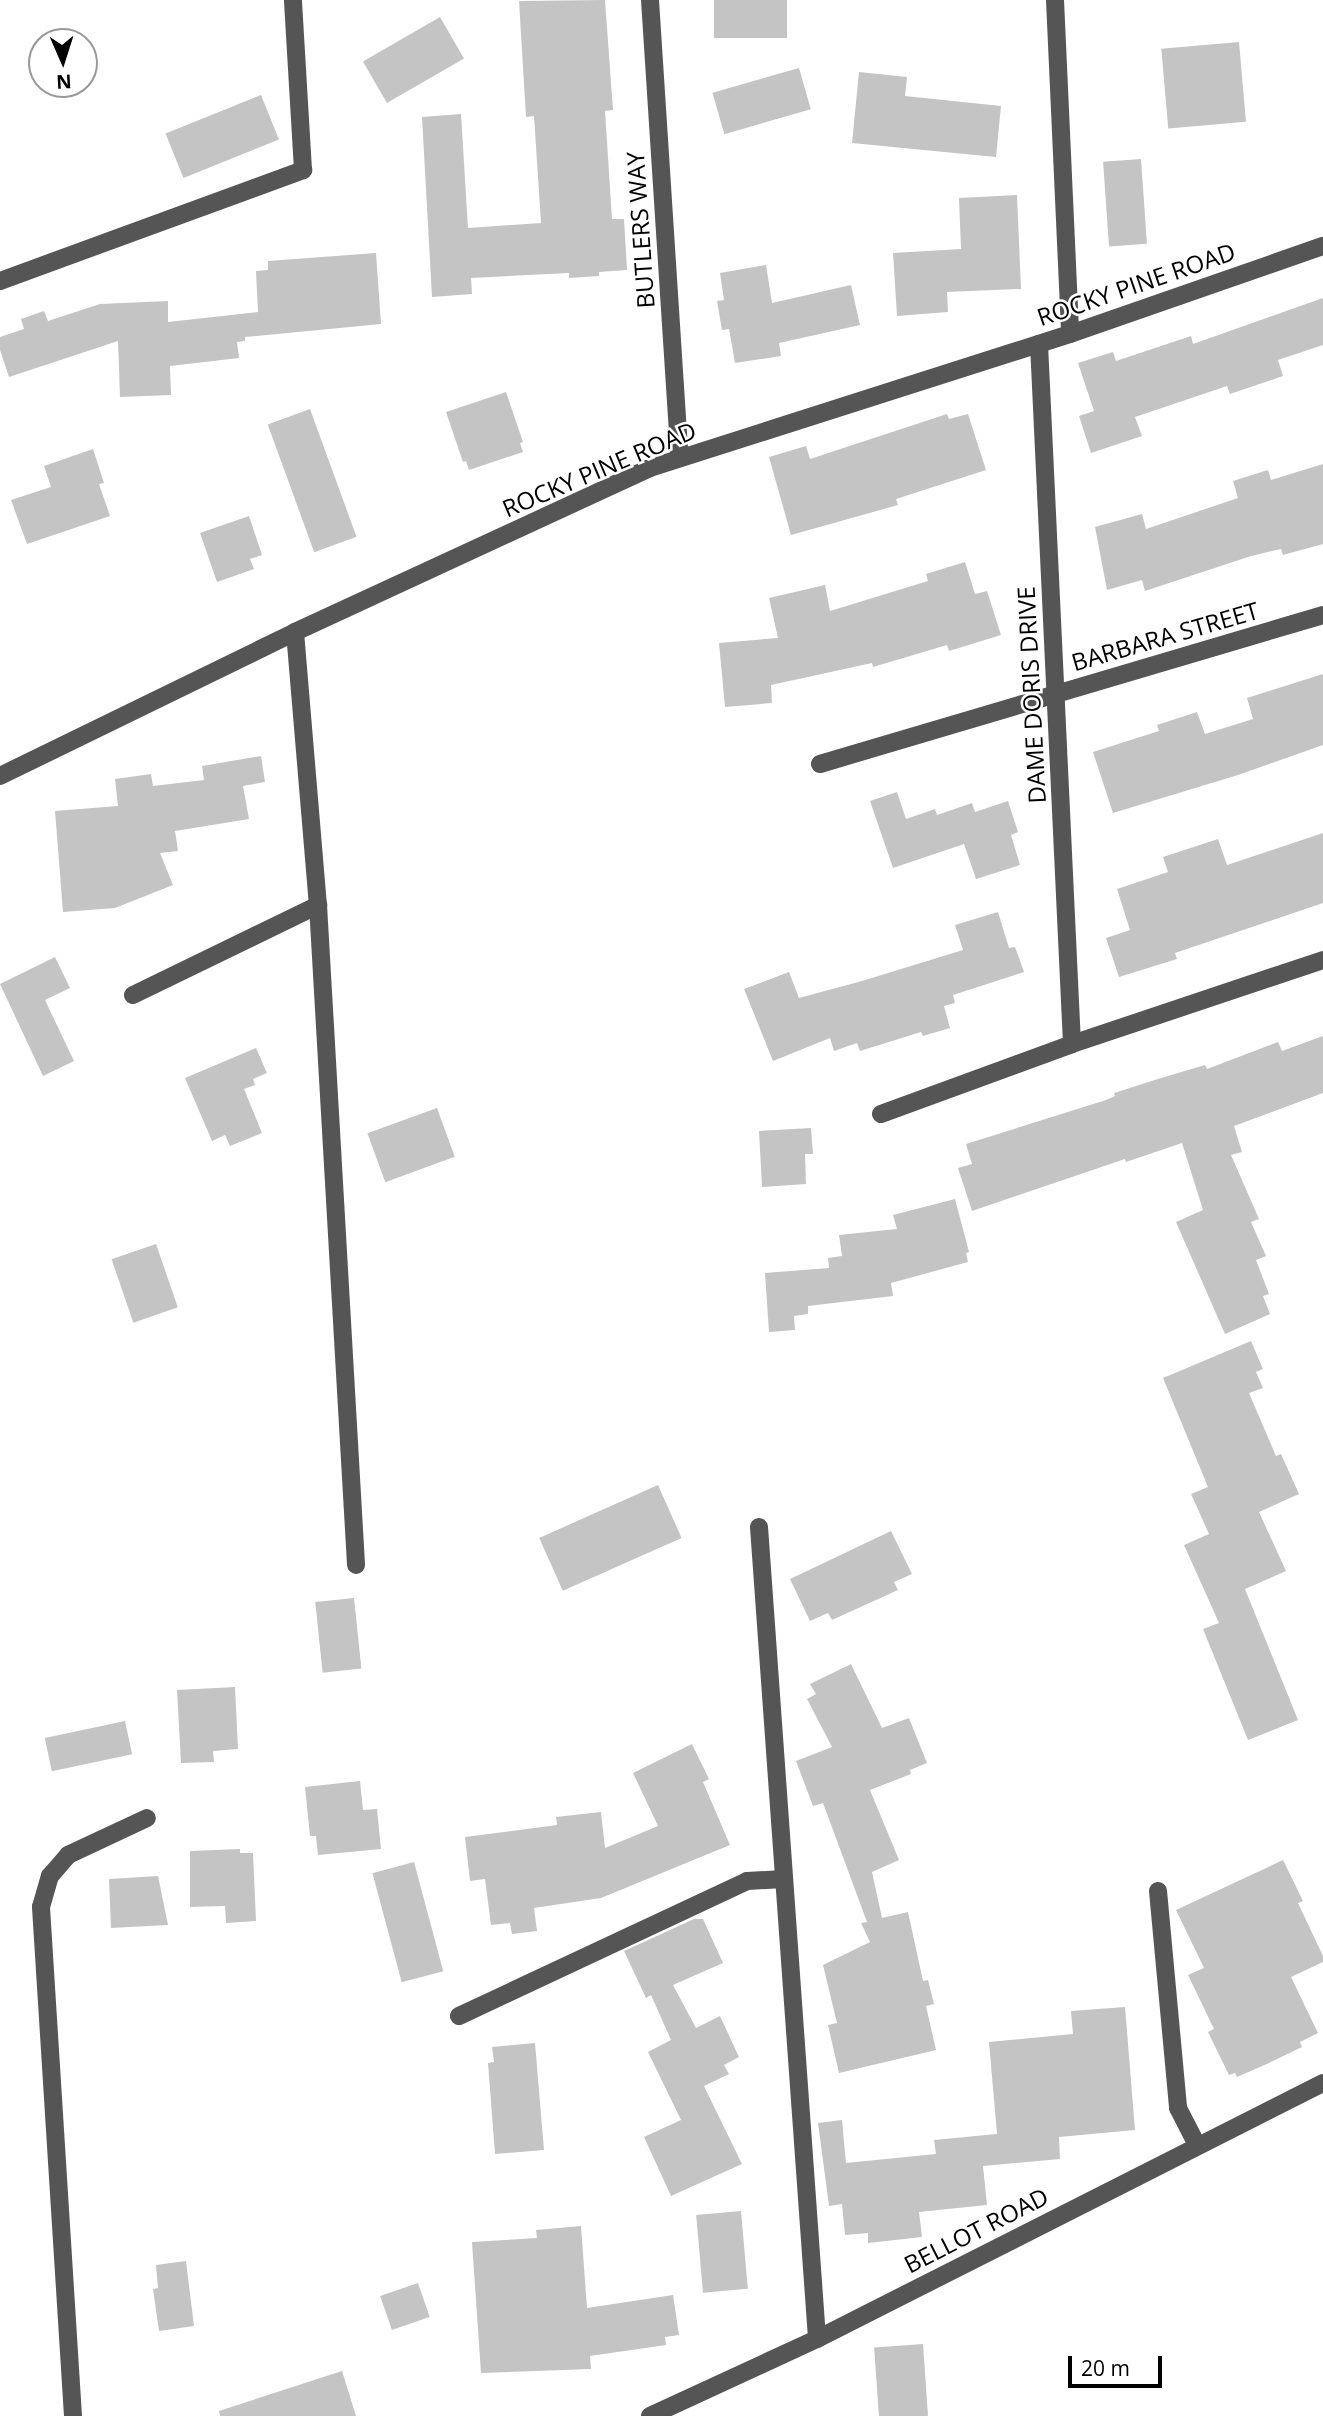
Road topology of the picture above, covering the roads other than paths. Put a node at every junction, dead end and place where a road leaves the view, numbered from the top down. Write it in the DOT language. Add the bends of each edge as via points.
graph roads {
  1 [pos="293,0"];
  2 [pos="650,0"];
  3 [pos="1055,0"];
  4 [pos="1323,246"];
  5 [pos="0,281"];
  6 [pos="1070,334"];
  7 [pos="1039,344"];
  8 [pos="680,458"];
  9 [pos="1323,615"];
  10 [pos="295,632"];
  11 [pos="1055,695"];
  12 [pos="820,764"];
  13 [pos="0,776"];
  14 [pos="318,905"];
  15 [pos="1323,960"];
  16 [pos="133,995"];
  17 [pos="1072,1044"];
  18 [pos="881,1114"];
  19 [pos="759,1527"];
  20 [pos="356,1565"];
  21 [pos="147,1818"];
  22 [pos="784,1879"];
  23 [pos="1158,1891"];
  24 [pos="459,2016"];
  25 [pos="1323,2083"];
  26 [pos="1197,2146"];
  27 [pos="817,2339"];
  28 [pos="73,2416"];
  29 [pos="650,2416"];
  1 -- 5 [label="street" via="303,170"];
  2 -- 8 [label="street, BUTLERS WAY"];
  3 -- 6 [label="street"];
  4 -- 6 [label="street, ROCKY PINE ROAD"];
  6 -- 7 [label="street, ROCKY PINE ROAD"];
  7 -- 8 [label="street, ROCKY PINE ROAD"];
  7 -- 11 [label="street, DAME DORIS DRIVE"];
  8 -- 10 [label="street, ROCKY PINE ROAD"];
  9 -- 11 [label="street, BARBARA STREET"];
  10 -- 13 [label="street, ROCKY PINE ROAD"];
  10 -- 14 [label="street"];
  11 -- 12 [label="street, BARBARA STREET"];
  11 -- 17 [label="street, DAME DORIS DRIVE"];
  14 -- 16 [label="street"];
  14 -- 20 [label="street"];
  15 -- 17 [label="street"];
  17 -- 18 [label="street"];
  19 -- 22 [label="street"];
  21 -- 28 [label="street" via="68,1855 50,1876 41,1907"];
  22 -- 24 [label="street" via="747,1881"];
  22 -- 27 [label="street"];
  23 -- 26 [label="street" via="1178,2108"];
  25 -- 26 [label="street, BELLOT ROAD"];
  26 -- 27 [label="street, BELLOT ROAD"];
  27 -- 29 [label="street, BELLOT ROAD"];
}
